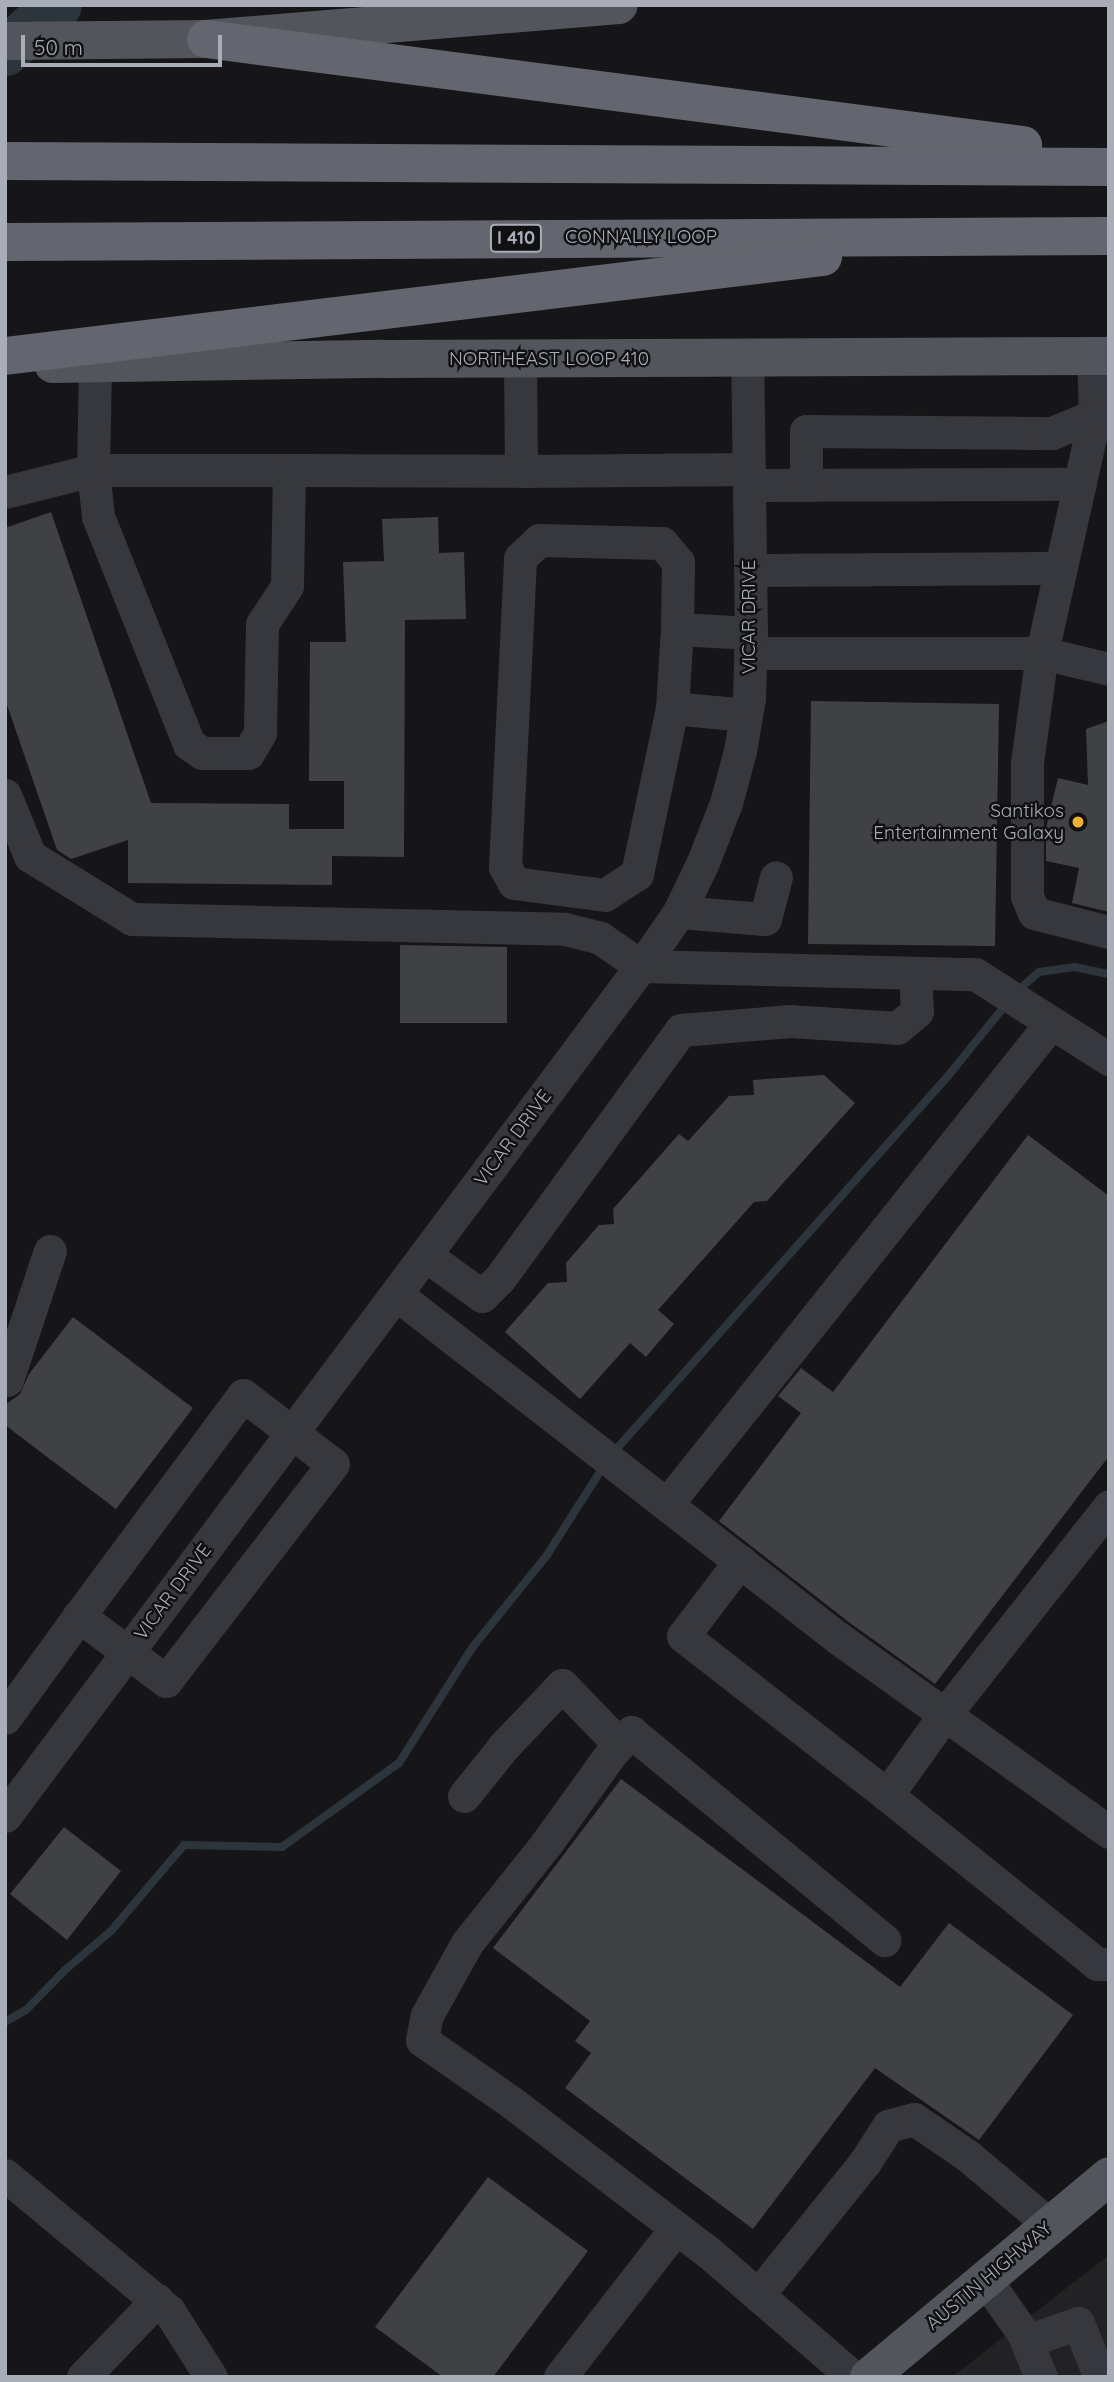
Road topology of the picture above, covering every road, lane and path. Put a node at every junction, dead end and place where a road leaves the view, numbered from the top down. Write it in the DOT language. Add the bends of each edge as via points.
graph roads {
  1 [pos="619,5"];
  2 [pos="206,39"];
  3 [pos="5,41"];
  4 [pos="1109,156"];
  5 [pos="5,161"];
  6 [pos="1109,167"];
  7 [pos="1027,234"];
  8 [pos="1109,236"];
  9 [pos="5,242"];
  10 [pos="5,355"];
  11 [pos="1101,356"];
  12 [pos="520,359"];
  13 [pos="747,359"];
  14 [pos="95,363"];
  15 [pos="5,365"];
  16 [pos="1102,415"];
  17 [pos="93,470"];
  18 [pos="289,470"];
  19 [pos="521,471"];
  20 [pos="749,477"];
  21 [pos="1080,484"];
  22 [pos="806,485"];
  23 [pos="5,492"];
  24 [pos="1061,568"];
  25 [pos="750,569"];
  26 [pos="677,629"];
  27 [pos="751,643"];
  28 [pos="1042,653"];
  29 [pos="1109,669"];
  30 [pos="672,708"];
  31 [pos="746,715"];
  32 [pos="5,795"];
  33 [pos="776,877"];
  34 [pos="679,912"];
  35 [pos="1109,932"];
  36 [pos="641,966"];
  37 [pos="915,973"];
  38 [pos="1040,1016"];
  39 [pos="1109,1059"];
  40 [pos="50,1251"];
  41 [pos="425,1255"];
  42 [pos="396,1294"];
  43 [pos="7,1380"];
  44 [pos="293,1432"];
  45 [pos="667,1504"];
  46 [pos="1106,1515"];
  47 [pos="740,1561"];
  48 [pos="79,1616"];
  49 [pos="129,1652"];
  50 [pos="945,1714"];
  51 [pos="5,1718"];
  52 [pos="619,1744"];
  53 [pos="887,1795"];
  54 [pos="464,1796"];
  55 [pos="5,1816"];
  56 [pos="1109,1832"];
  57 [pos="884,1940"];
  58 [pos="1109,1964"];
  59 [pos="5,2175"];
  60 [pos="1109,2176"];
  61 [pos="1050,2225"];
  62 [pos="676,2228"];
  63 [pos="985,2279"];
  64 [pos="758,2295"];
  65 [pos="158,2300"];
  66 [pos="1030,2363"];
  67 [pos="83,2377"];
  68 [pos="211,2377"];
  69 [pos="560,2377"];
  70 [pos="853,2377"];
  71 [pos="869,2377"];
  72 [pos="1100,2377"];
  1 -- 2 [label="main road"];
  2 -- 3 [label="main road"];
  2 -- 4 [label="highway"];
  5 -- 6 [label="highway"];
  7 -- 8 [label="highway, CONNALLY LOOP / I 410"];
  7 -- 9 [label="highway, CONNALLY LOOP / I 410"];
  7 -- 10 [label="highway"];
  11 -- 13 [label="main road, NORTHEAST LOOP 410"];
  11 -- 16 [label="street"];
  12 -- 13 [label="main road, NORTHEAST LOOP 410"];
  12 -- 14 [label="main road, NORTHEAST LOOP 410"];
  12 -- 19 [label="street"];
  13 -- 20 [label="street, VICAR DRIVE"];
  14 -- 15 [label="main road, NORTHEAST LOOP 410"];
  14 -- 17 [label="street"];
  16 -- 21 [label="street"];
  16 -- 22 [label="street" via="1052,433 806,431"];
  17 -- 18 [label="street"];
  17 -- 18 [label="street" via="99,516 189,744 202,753 248,753 260,733 262,624 287,586"];
  17 -- 23 [label="street"];
  18 -- 19 [label="street"];
  19 -- 20 [label="street"];
  20 -- 22 [label="street"];
  20 -- 25 [label="street, VICAR DRIVE"];
  21 -- 22 [label="street"];
  21 -- 24 [label="street"];
  24 -- 25 [label="street"];
  24 -- 28 [label="street"];
  25 -- 27 [label="street, VICAR DRIVE"];
  26 -- 27 [label="street"];
  26 -- 30 [label="street"];
  26 -- 30 [label="street" via="678,562 662,543 538,540 520,558 505,867 514,883 604,895 637,874"];
  27 -- 28 [label="street"];
  27 -- 31 [label="street, VICAR DRIVE"];
  28 -- 29 [label="street"];
  28 -- 35 [label="street" via="1027,763 1027,896 1034,913"];
  30 -- 31 [label="street"];
  31 -- 34 [label="street, VICAR DRIVE" via="726,803"];
  32 -- 36 [label="street" via="30,856 132,919 565,929 600,938"];
  33 -- 34 [label="street" via="765,919"];
  34 -- 36 [label="street, VICAR DRIVE"];
  36 -- 37 [label="street"];
  36 -- 41 [label="street, VICAR DRIVE"];
  37 -- 38 [label="street" via="975,974"];
  37 -- 41 [label="street" via="916,1011 897,1028 790,1021 681,1030 500,1278 482,1296"];
  38 -- 39 [label="street"];
  38 -- 45 [label="street"];
  40 -- 43 [label="street"];
  41 -- 42 [label="street, VICAR DRIVE"];
  42 -- 44 [label="street, VICAR DRIVE"];
  42 -- 45 [label="street"];
  44 -- 48 [label="street" via="243,1395"];
  44 -- 49 [label="street, VICAR DRIVE"];
  44 -- 49 [label="street" via="333,1464 166,1681"];
  45 -- 47 [label="street"];
  46 -- 50 [label="street"];
  47 -- 50 [label="street"];
  47 -- 53 [label="street" via="683,1636"];
  48 -- 49 [label="street"];
  48 -- 51 [label="street"];
  49 -- 55 [label="street, VICAR DRIVE"];
  50 -- 53 [label="street"];
  50 -- 56 [label="street"];
  52 -- 54 [label="street" via="562,1685"];
  52 -- 57 [label="street" via="631,1732"];
  52 -- 62 [label="street" via="467,1943 427,2015 422,2040"];
  53 -- 58 [label="street" via="1097,1964"];
  59 -- 65 [label="street"];
  60 -- 61 [label="main road, AUSTIN HIGHWAY"];
  61 -- 63 [label="main road, AUSTIN HIGHWAY"];
  61 -- 64 [label="street" via="968,2156 914,2119 888,2126 865,2162"];
  62 -- 64 [label="street"];
  62 -- 69 [label="street"];
  63 -- 66 [label="street"];
  63 -- 71 [label="main road, AUSTIN HIGHWAY"];
  64 -- 70 [label="street"];
  65 -- 67 [label="street"];
  65 -- 68 [label="street"];
  66 -- 72 [label="street" via="1078,2323"];
}
